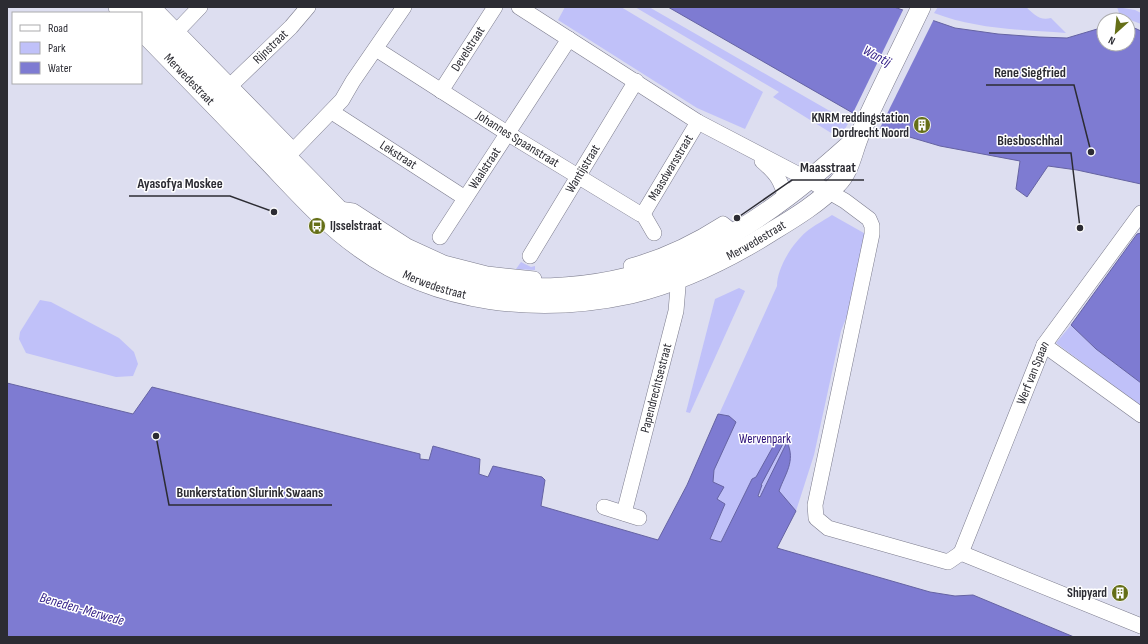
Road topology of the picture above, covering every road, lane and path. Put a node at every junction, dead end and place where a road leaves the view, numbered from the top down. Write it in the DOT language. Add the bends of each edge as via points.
graph roads {
  1 [pos="140,7"];
  2 [pos="154,7"];
  3 [pos="200,7"];
  4 [pos="308,7"];
  5 [pos="404,7"];
  6 [pos="495,7"];
  7 [pos="519,7"];
  8 [pos="921,7"];
  9 [pos="142,31"];
  10 [pos="177,31"];
  11 [pos="568,39"];
  12 [pos="376,49"];
  13 [pos="636,81"];
  14 [pos="216,86"];
  15 [pos="441,91"];
  16 [pos="332,112"];
  17 [pos="698,122"];
  18 [pos="506,133"];
  19 [pos="852,142"];
  20 [pos="750,150"];
  21 [pos="290,153"];
  22 [pos="577,177"];
  23 [pos="808,179"];
  24 [pos="834,187"];
  25 [pos="465,198"];
  26 [pos="786,199"];
  27 [pos="338,209"];
  28 [pos="804,211"];
  29 [pos="1141,213"];
  30 [pos="643,214"];
  31 [pos="733,232"];
  32 [pos="654,233"];
  33 [pos="440,237"];
  34 [pos="530,256"];
  35 [pos="399,269"];
  36 [pos="673,271"];
  37 [pos="1044,345"];
  38 [pos="1141,415"];
  39 [pos="604,507"];
  40 [pos="624,513"];
  41 [pos="639,518"];
  42 [pos="961,553"];
  43 [pos="1141,626"];
  1 -- 14 [label="main road, Merwedestraat"];
  2 -- 10 [label="street, Merwedestraat"];
  3 -- 10 [label="street"];
  4 -- 14 [label="street, Rijnstraat" via="291,27"];
  5 -- 12 [label="street"];
  6 -- 15 [label="street, Develstraat"];
  7 -- 11 [label="street"];
  8 -- 19 [label="main road"];
  9 -- 14 [label="main road, Merwedestraat"];
  10 -- 14 [label="street, Merwedestraat"];
  11 -- 13 [label="street"];
  11 -- 18 [label="street, Waalstraat"];
  12 -- 15 [label="street, Johannes Spaanstraat"];
  12 -- 16 [label="street"];
  13 -- 17 [label="street"];
  13 -- 22 [label="street, Wantijstraat"];
  14 -- 21 [label="main road, Merwedestraat"];
  14 -- 35 [label="main road, Merwedestraat" via="325,220 359,248"];
  15 -- 18 [label="street, Johannes Spaanstraat"];
  16 -- 21 [label="street"];
  16 -- 25 [label="street, Lekstraat"];
  17 -- 20 [label="street"];
  17 -- 30 [label="street, Maasdwarsstraat"];
  18 -- 22 [label="street, Johannes Spaanstraat"];
  18 -- 25 [label="street, Waalstraat"];
  19 -- 23 [label="main road, Merwedestraat"];
  19 -- 24 [label="main road" via="853,154"];
  20 -- 23 [label="street"];
  20 -- 26 [label="street" via="774,171 781,181"];
  21 -- 27 [label="main road, Merwedestraat"];
  22 -- 30 [label="street, Johannes Spaanstraat"];
  22 -- 34 [label="street, Wantijstraat"];
  23 -- 24 [label="street"];
  23 -- 26 [label="main road, Merwedestraat"];
  23 -- 28 [label="main road" via="812,187 812,197"];
  24 -- 28 [label="main road, Merwedestraat"];
  24 -- 42 [label="street" via="849,204 869,219 872,234 815,505 816,518 828,528 948,562"];
  25 -- 33 [label="street, Waalstraat"];
  26 -- 31 [label="main road, Merwedestraat"];
  27 -- 31 [label="street, Merwedestraat" via="353,211 407,246 444,263 487,274 546,280 578,277 633,266 700,239 724,224"];
  27 -- 35 [label="main road, Merwedestraat"];
  28 -- 36 [label="main road, Merwedestraat" via="730,256"];
  29 -- 37 [label="street, Werf van Spaan"];
  30 -- 32 [label="street"];
  31 -- 36 [label="main road, Merwedestraat"];
  35 -- 36 [label="main road, Merwedestraat" via="425,283 476,298 525,304 572,302 630,294"];
  36 -- 40 [label="street, Papendrechtsestraat" via="678,287 676,311"];
  37 -- 38 [label="street"];
  37 -- 42 [label="street, Werf van Spaan"];
  39 -- 40 [label="street"];
  40 -- 41 [label="street"];
  42 -- 43 [label="street"];
}
